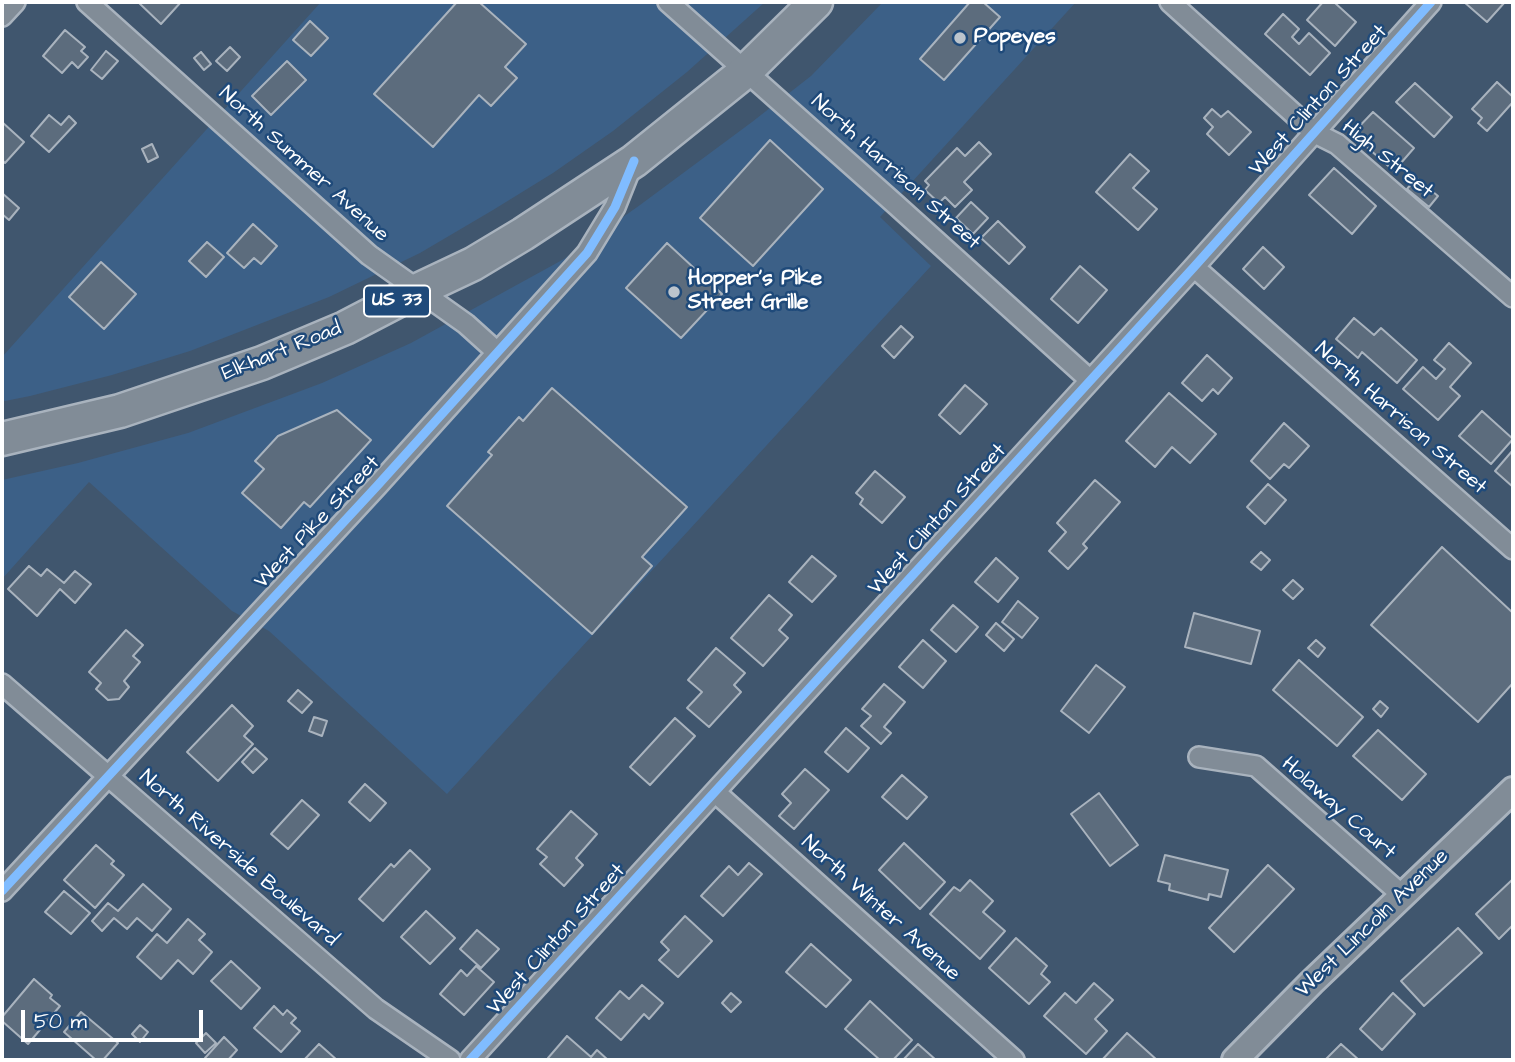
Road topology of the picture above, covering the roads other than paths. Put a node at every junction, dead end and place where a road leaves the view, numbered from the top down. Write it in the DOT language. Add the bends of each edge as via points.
graph roads {
  1 [pos="15,2"];
  2 [pos="86,2"];
  3 [pos="668,2"];
  4 [pos="816,2"];
  5 [pos="1170,2"];
  6 [pos="1431,2"];
  7 [pos="2,16"];
  8 [pos="746,71"];
  9 [pos="1315,133"];
  10 [pos="634,161"];
  11 [pos="1194,267"];
  12 [pos="418,290"];
  13 [pos="1513,297"];
  14 [pos="497,352"];
  15 [pos="1090,380"];
  16 [pos="2,439"];
  17 [pos="1513,549"];
  18 [pos="2,684"];
  19 [pos="1199,757"];
  20 [pos="107,775"];
  21 [pos="1513,790"];
  22 [pos="715,792"];
  23 [pos="2,891"];
  24 [pos="1402,895"];
  25 [pos="450,1060"];
  26 [pos="470,1060"];
  27 [pos="1014,1060"];
  28 [pos="1235,1060"];
  1 -- 7 [label="street"];
  2 -- 12 [label="street, North Summer Avenue" via="369,255"];
  3 -- 8 [label="street, North Harrison Street"];
  4 -- 8 [label="highway, US 33"];
  5 -- 9 [label="street, High Street"];
  6 -- 9 [label="street, West Clinton Street"];
  8 -- 10 [label="highway, Elkhart Road / US 33"];
  8 -- 15 [label="street, North Harrison Street"];
  9 -- 11 [label="street, West Clinton Street"];
  9 -- 13 [label="street, High Street" via="1337,144"];
  10 -- 12 [label="highway, Elkhart Road / US 33" via="473,264"];
  10 -- 14 [label="street, West Pike Street" via="615,207 587,253"];
  11 -- 15 [label="street, West Clinton Street"];
  11 -- 17 [label="street, North Harrison Street"];
  12 -- 14 [label="street, North Summer Avenue"];
  12 -- 16 [label="highway, Elkhart Road / US 33" via="262,363 120,411"];
  14 -- 20 [label="street, West Pike Street"];
  15 -- 22 [label="street, West Clinton Street"];
  18 -- 20 [label="street, North Riverside Boulevard"];
  19 -- 24 [label="street, Holaway Court" via="1256,766"];
  20 -- 23 [label="street, West Pike Street"];
  20 -- 25 [label="street, North Riverside Boulevard" via="376,1009"];
  21 -- 24 [label="street, West Lincoln Avenue"];
  22 -- 26 [label="street, West Clinton Street"];
  22 -- 27 [label="street, North Winter Avenue"];
  24 -- 28 [label="street, West Lincoln Avenue"];
}
